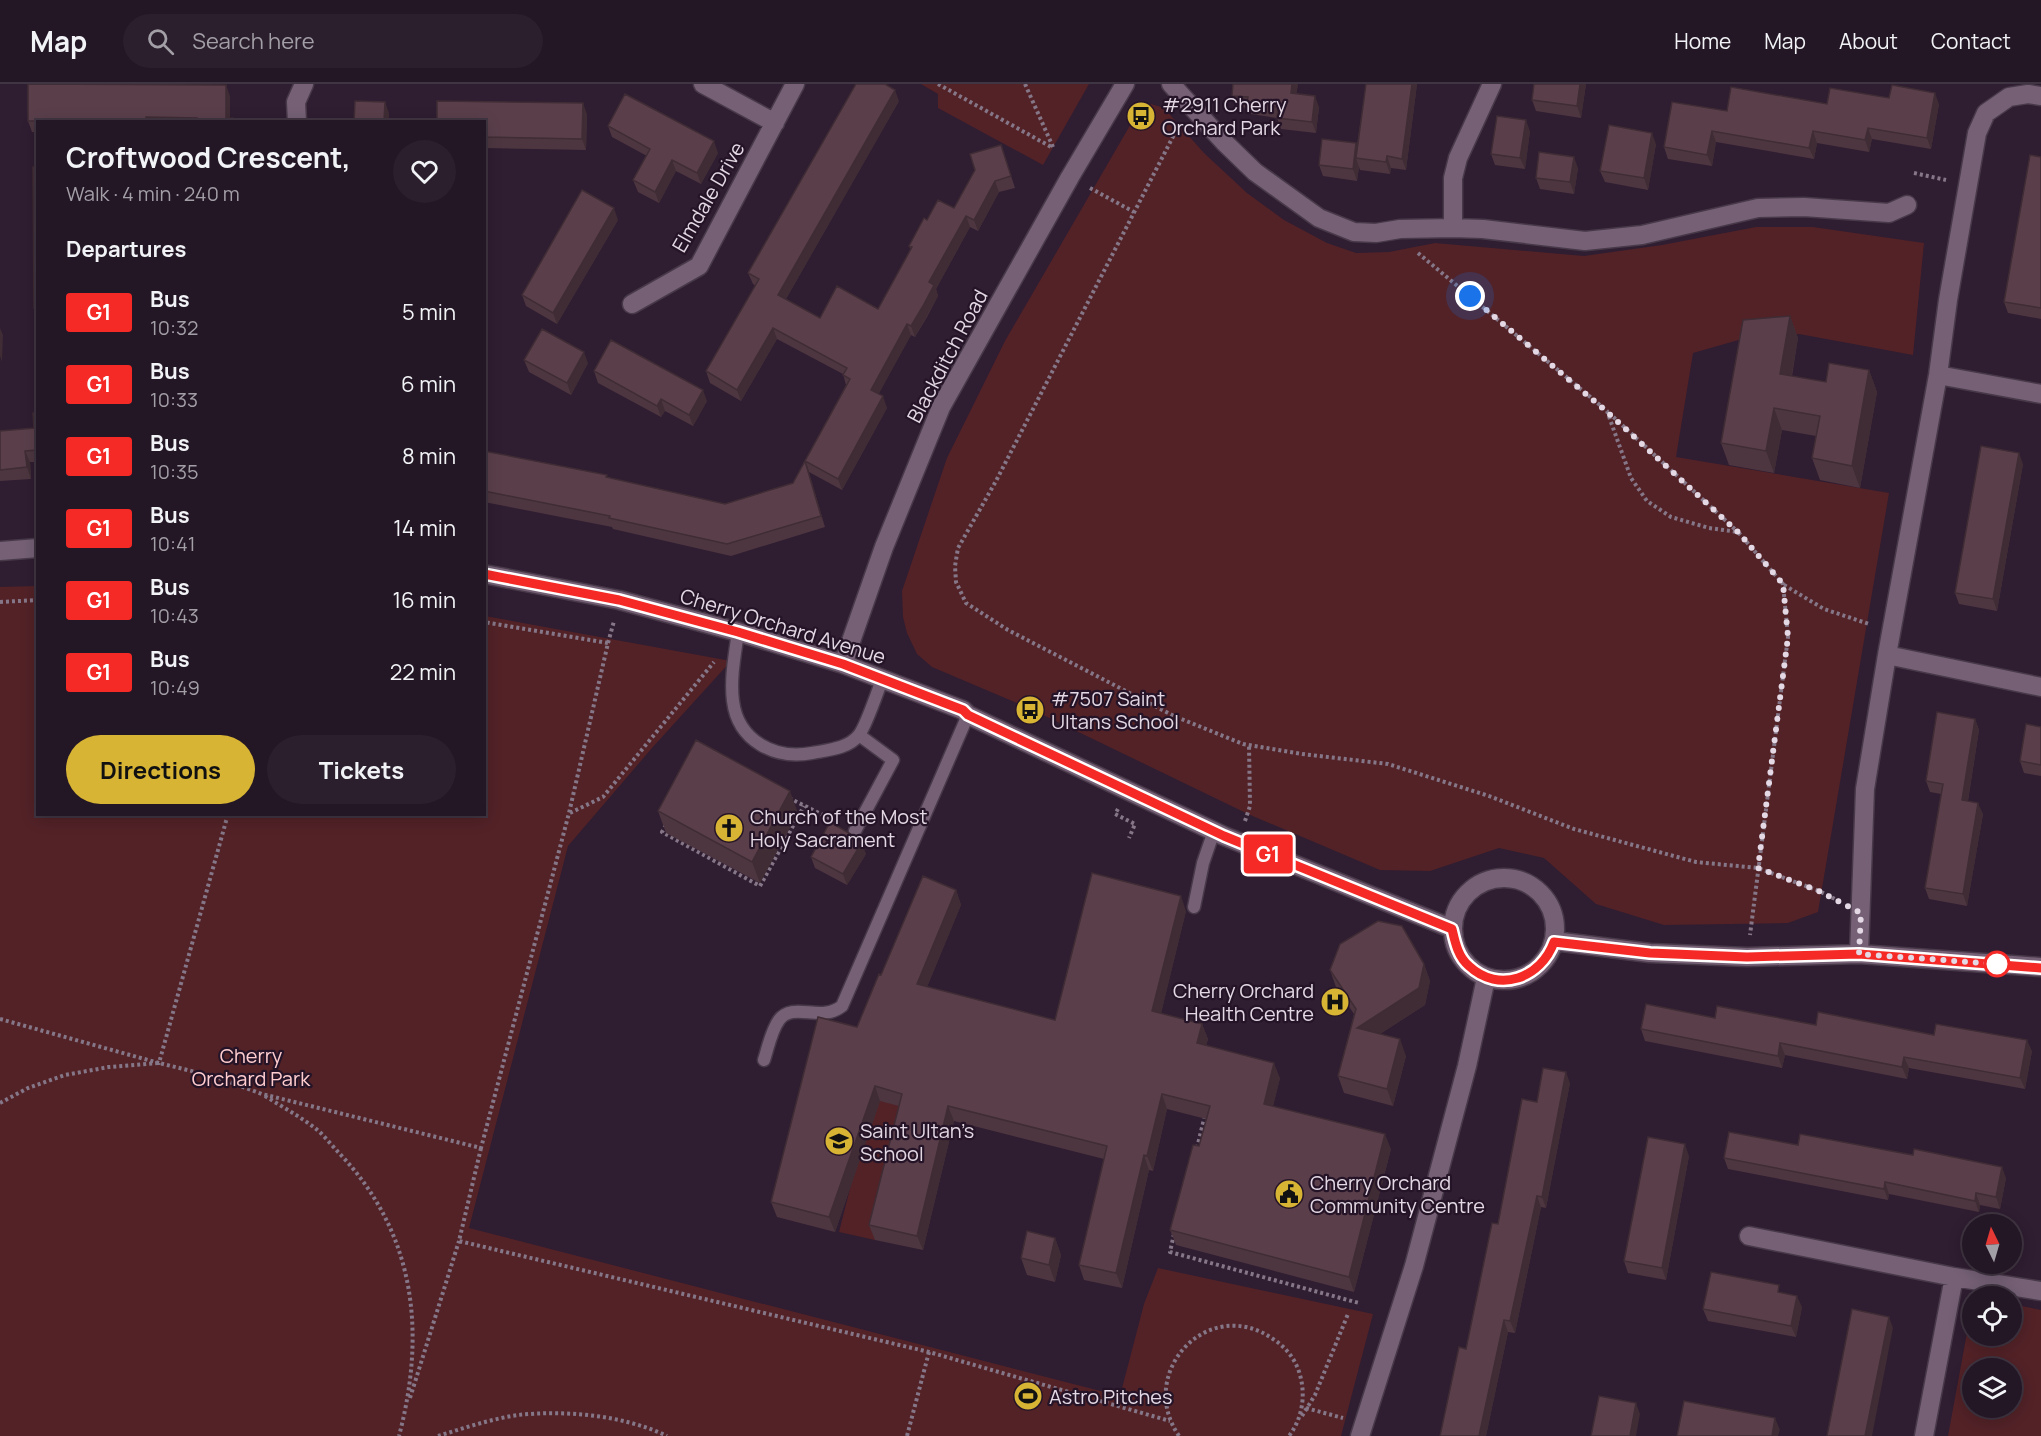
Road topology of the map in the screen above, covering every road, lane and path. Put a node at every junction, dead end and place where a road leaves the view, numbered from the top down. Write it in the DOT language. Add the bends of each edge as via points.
graph roads {
  1 [pos="304,84"];
  2 [pos="704,84"];
  3 [pos="795,84"];
  4 [pos="938,84"];
  5 [pos="1025,84"];
  6 [pos="1125,84"];
  7 [pos="1171,84"];
  8 [pos="1492,84"];
  9 [pos="2041,96"];
  10 [pos="1190,104"];
  11 [pos="297,120"];
  12 [pos="775,123"];
  13 [pos="1914,173"];
  14 [pos="1070,177"];
  15 [pos="1968,185"];
  16 [pos="1907,206"];
  17 [pos="1134,212"];
  18 [pos="1453,228"];
  19 [pos="1401,230"];
  20 [pos="632,304"];
  21 [pos="1938,375"];
  22 [pos="2041,394"];
  23 [pos="1606,411"];
  24 [pos="1738,532"];
  25 [pos="36,548"];
  26 [pos="0,551"];
  27 [pos="486,574"];
  28 [pos="1783,584"];
  29 [pos="36,600"];
  30 [pos="0,602"];
  31 [pos="486,622"];
  32 [pos="1892,630"];
  33 [pos="738,632"];
  34 [pos="1887,655"];
  35 [pos="843,664"];
  36 [pos="882,680"];
  37 [pos="2041,687"];
  38 [pos="968,715"];
  39 [pos="859,735"];
  40 [pos="1249,745"];
  41 [pos="785,795"];
  42 [pos="804,806"];
  43 [pos="569,813"];
  44 [pos="227,816"];
  45 [pos="666,823"];
  46 [pos="855,831"];
  47 [pos="1214,831"];
  48 [pos="1238,842"];
  49 [pos="1758,868"];
  50 [pos="1194,907"];
  51 [pos="1861,913"];
  52 [pos="1452,929"];
  53 [pos="1554,942"];
  54 [pos="1859,954"];
  55 [pos="1747,957"];
  56 [pos="2041,968"];
  57 [pos="1486,978"];
  58 [pos="0,1019"];
  59 [pos="764,1060"];
  60 [pos="159,1063"];
  61 [pos="262,1094"];
  62 [pos="0,1103"];
  63 [pos="1208,1105"];
  64 [pos="481,1148"];
  65 [pos="1196,1150"];
  66 [pos="1176,1230"];
  67 [pos="1749,1236"];
  68 [pos="459,1241"];
  69 [pos="1954,1277"];
  70 [pos="2041,1291"];
  71 [pos="1359,1303"];
  72 [pos="1348,1314"];
  73 [pos="929,1352"];
  74 [pos="1306,1408"];
  75 [pos="406,1412"];
  76 [pos="1170,1421"];
  77 [pos="1294,1429"];
  78 [pos="1361,1430"];
  79 [pos="399,1436"];
  80 [pos="438,1436"];
  81 [pos="667,1436"];
  82 [pos="907,1436"];
  83 [pos="1179,1436"];
  84 [pos="1289,1436"];
  85 [pos="1294,1436"];
  86 [pos="1924,1436"];
  1 -- 11 [label="street" via="296,102"];
  2 -- 12 [label="street"];
  3 -- 12 [label="street, Elmdale Drive"];
  4 -- 5 [label="path" via="1053,148"];
  6 -- 14 [label="street, Blackditch Road"];
  7 -- 10 [label="street"];
  8 -- 18 [label="street" via="1458,158 1453,178"];
  9 -- 15 [label="street" via="2009,97 1986,113 1977,133"];
  10 -- 17 [label="path"];
  10 -- 19 [label="street" via="1255,172 1319,218 1354,232"];
  12 -- 20 [label="street, Elmdale Drive" via="699,266"];
  13 -- 15 [label="path"];
  14 -- 17 [label="path"];
  14 -- 35 [label="street, Blackditch Road" via="941,407 884,547"];
  15 -- 21 [label="street"];
  16 -- 18 [label="street" via="1889,213 1758,208 1642,235 1585,241"];
  17 -- 40 [label="path" via="958,548 956,582 966,603 1008,630 1174,716"];
  18 -- 19 [label="street"];
  19 -- 23 [label="path" via="1418,253"];
  21 -- 22 [label="street"];
  21 -- 32 [label="street"];
  23 -- 24 [label="path"];
  23 -- 24 [label="path" via="1631,478 1647,501 1671,517"];
  24 -- 28 [label="path"];
  25 -- 26 [label="street"];
  27 -- 33 [label="street, Cherry Orchard Avenue" via="619,600"];
  28 -- 32 [label="path" via="1824,609"];
  28 -- 49 [label="path" via="1788,637"];
  29 -- 30 [label="path"];
  31 -- 43 [label="path" via="608,643"];
  32 -- 34 [label="street"];
  33 -- 35 [label="street, Cherry Orchard Avenue"];
  33 -- 39 [label="lane" via="733,703 750,739 769,750 802,754 848,744"];
  33 -- 43 [label="path" via="603,796"];
  34 -- 37 [label="street"];
  34 -- 51 [label="street" via="1865,789"];
  35 -- 36 [label="street, Cherry Orchard Avenue"];
  36 -- 38 [label="street, Cherry Orchard Avenue"];
  36 -- 39 [label="lane"];
  38 -- 47 [label="street, Cherry Orchard Avenue"];
  38 -- 59 [label="lane" via="842,1006 829,1013 789,1012 783,1016 777,1022"];
  39 -- 46 [label="lane" via="893,760"];
  40 -- 48 [label="path" via="1251,806"];
  40 -- 49 [label="path" via="1388,764 1489,796 1574,829 1696,862"];
  41 -- 42 [label="path"];
  42 -- 45 [label="path" via="760,886 662,832"];
  42 -- 46 [label="path"];
  43 -- 64 [label="path"];
  44 -- 60 [label="path"];
  47 -- 48 [label="street, Cherry Orchard Avenue"];
  47 -- 50 [label="lane"];
  48 -- 52 [label="street, Cherry Orchard Avenue"];
  49 -- 51 [label="path" via="1819,891"];
  49 -- 55 [label="path"];
  51 -- 54 [label="street"];
  52 -- 53 [label="street" via="1461,902 1480,884 1500,878 1522,881 1538,890 1550,905 1556,930"];
  52 -- 57 [label="street" via="1456,949 1468,966"];
  53 -- 55 [label="street" via="1650,953"];
  53 -- 57 [label="street" via="1540,966 1525,976 1510,980"];
  54 -- 55 [label="street"];
  54 -- 56 [label="street"];
  57 -- 78 [label="street" via="1414,1266"];
  58 -- 60 [label="path"];
  60 -- 61 [label="path" via="216,1077"];
  60 -- 62 [label="path" via="65,1075"];
  61 -- 64 [label="path"];
  61 -- 75 [label="path" via="316,1129 361,1176 393,1232 411,1295 414,1360"];
  63 -- 65 [label="path"];
  64 -- 68 [label="path"];
  66 -- 71 [label="path" via="1170,1252"];
  67 -- 69 [label="street"];
  68 -- 73 [label="path"];
  68 -- 75 [label="path"];
  69 -- 70 [label="street"];
  69 -- 86 [label="street"];
  72 -- 74 [label="path"];
  73 -- 76 [label="path"];
  73 -- 82 [label="path"];
  74 -- 77 [label="path"];
  74 -- 78 [label="path"];
  75 -- 79 [label="path"];
  76 -- 77 [label="path" via="1165,1392 1176,1357 1197,1336 1232,1326 1267,1334 1293,1359 1302,1381 1303,1405"];
  76 -- 83 [label="path"];
  77 -- 84 [label="path"];
  77 -- 85 [label="path"];
  80 -- 81 [label="path" via="518,1415 563,1413 621,1421"];
}
